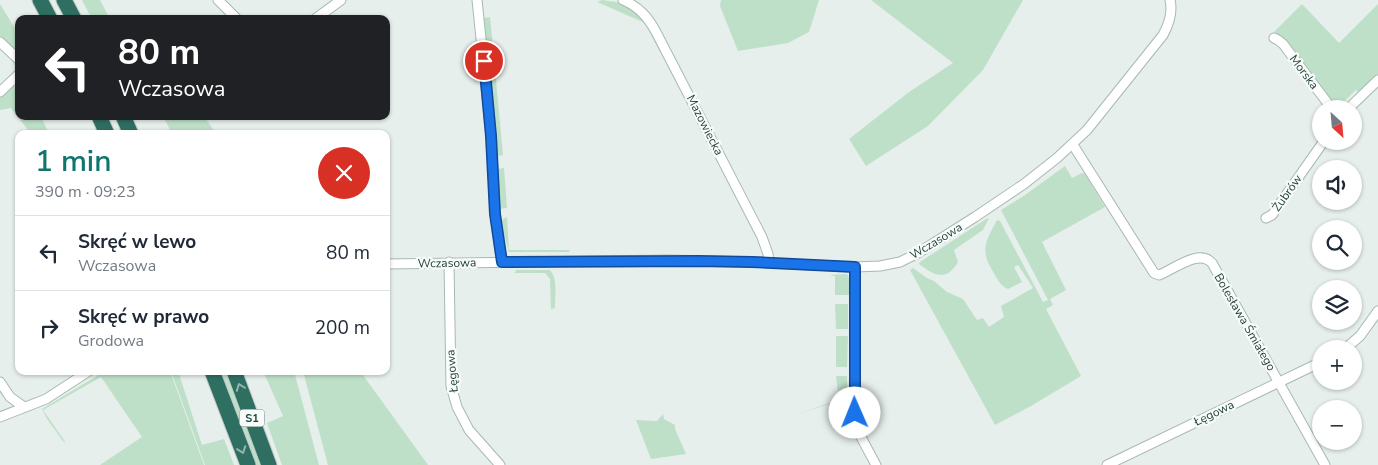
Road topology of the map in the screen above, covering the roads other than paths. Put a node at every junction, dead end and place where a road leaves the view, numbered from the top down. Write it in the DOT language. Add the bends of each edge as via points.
graph roads {
  1 [pos="40,0"];
  2 [pos="64,0"];
  3 [pos="218,0"];
  4 [pos="341,0"];
  5 [pos="477,0"];
  6 [pos="623,0"];
  7 [pos="1170,0"];
  8 [pos="48,15"];
  9 [pos="72,15"];
  10 [pos="233,15"];
  11 [pos="320,15"];
  12 [pos="1274,38"];
  13 [pos="0,42"];
  14 [pos="15,56"];
  15 [pos="15,78"];
  16 [pos="1378,80"];
  17 [pos="0,92"];
  18 [pos="1325,100"];
  19 [pos="1357,100"];
  20 [pos="1072,145"];
  21 [pos="1318,150"];
  22 [pos="1266,218"];
  23 [pos="449,262"];
  24 [pos="502,262"];
  25 [pos="769,262"];
  26 [pos="390,264"];
  27 [pos="855,267"];
  28 [pos="1378,312"];
  29 [pos="1355,340"];
  30 [pos="1312,366"];
  31 [pos="83,375"];
  32 [pos="214,375"];
  33 [pos="235,375"];
  34 [pos="0,382"];
  35 [pos="1280,382"];
  36 [pos="24,407"];
  37 [pos="0,417"];
  38 [pos="248,465"];
  39 [pos="269,465"];
  40 [pos="500,465"];
  41 [pos="876,465"];
  42 [pos="1107,465"];
  43 [pos="1325,465"];
  1 -- 8 [label="highway"];
  2 -- 9 [label="highway"];
  3 -- 10 [label="street"];
  4 -- 11 [label="street"];
  5 -- 24 [label="street"];
  6 -- 25 [label="street, Mazowiecka" via="649,18 762,237"];
  7 -- 20 [label="street, Wczasowa" via="1171,12 1163,36"];
  12 -- 18 [label="street, Morska" via="1283,44"];
  13 -- 14 [label="street"];
  15 -- 17 [label="street"];
  16 -- 19 [label="street"];
  20 -- 27 [label="street, Wczasowa" via="1024,184 918,253 892,264"];
  20 -- 35 [label="street, Bolesława Śmiałego" via="1154,273 1162,274 1197,258 1209,260"];
  21 -- 22 [label="street, Żubrów" via="1272,215"];
  23 -- 24 [label="street, Wczasowa"];
  23 -- 26 [label="street, Wczasowa"];
  23 -- 40 [label="street, Łęgowa" via="451,386 457,407 470,430"];
  24 -- 25 [label="street, Wczasowa"];
  25 -- 27 [label="street, Wczasowa"];
  27 -- 41 [label="street" via="855,413 861,437"];
  28 -- 29 [label="street"];
  30 -- 35 [label="street, Łęgowa"];
  31 -- 36 [label="street" via="46,398"];
  32 -- 38 [label="highway, S1, one-way"];
  39 -- 33 [label="highway, S1, one-way"];
  34 -- 36 [label="street" via="10,397"];
  35 -- 42 [label="street, Łęgowa"];
  35 -- 43 [label="street, Bolesława Śmiałego"];
  36 -- 37 [label="street"];
}
